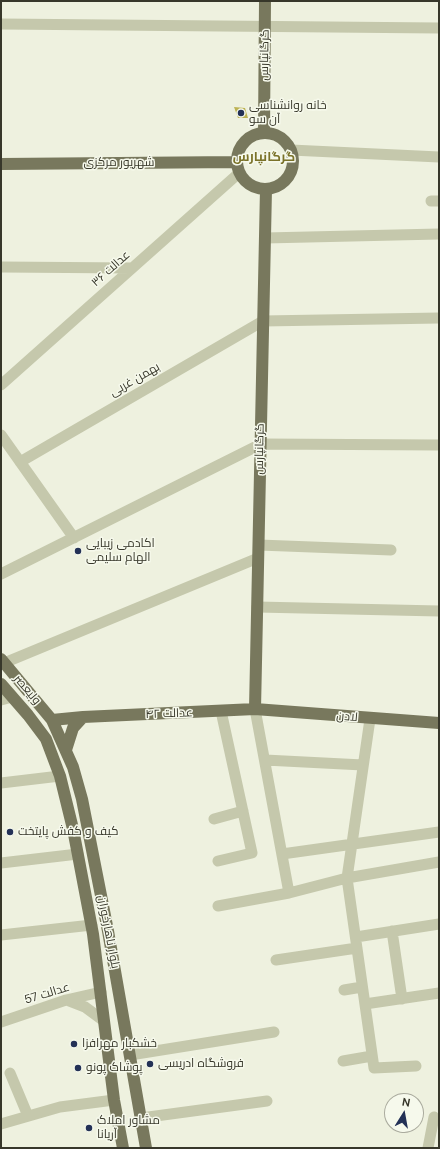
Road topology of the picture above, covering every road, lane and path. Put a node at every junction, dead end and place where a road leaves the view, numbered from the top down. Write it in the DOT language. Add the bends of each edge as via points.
graph roads {
  1 [pos="265,1"];
  2 [pos="1,24"];
  3 [pos="265,26"];
  4 [pos="439,28"];
  5 [pos="264,133"];
  6 [pos="290,150"];
  7 [pos="439,157"];
  8 [pos="1,164"];
  9 [pos="238,168"];
  10 [pos="266,190"];
  11 [pos="439,234"];
  12 [pos="265,238"];
  13 [pos="1,267"];
  14 [pos="132,268"];
  15 [pos="439,318"];
  16 [pos="263,321"];
  17 [pos="1,385"];
  18 [pos="1,435"];
  19 [pos="260,444"];
  20 [pos="439,445"];
  21 [pos="20,462"];
  22 [pos="74,538"];
  23 [pos="258,545"];
  24 [pos="391,550"];
  25 [pos="258,558"];
  26 [pos="1,574"];
  27 [pos="257,607"];
  28 [pos="439,611"];
  29 [pos="3,661"];
  30 [pos="1,684"];
  31 [pos="6,698"];
  32 [pos="255,709"];
  33 [pos="222,711"];
  34 [pos="83,717"];
  35 [pos="370,719"];
  36 [pos="52,720"];
  37 [pos="439,723"];
  38 [pos="46,739"];
  39 [pos="66,750"];
  40 [pos="265,760"];
  41 [pos="363,765"];
  42 [pos="60,776"];
  43 [pos="1,783"];
  44 [pos="243,811"];
  45 [pos="214,819"];
  46 [pos="439,832"];
  47 [pos="352,844"];
  48 [pos="78,854"];
  49 [pos="282,854"];
  50 [pos="218,861"];
  51 [pos="439,862"];
  52 [pos="1,863"];
  53 [pos="347,878"];
  54 [pos="289,893"];
  55 [pos="218,906"];
  56 [pos="439,924"];
  57 [pos="92,925"];
  58 [pos="392,932"];
  59 [pos="1,935"];
  60 [pos="356,942"];
  61 [pos="276,960"];
  62 [pos="362,987"];
  63 [pos="118,989"];
  64 [pos="344,990"];
  65 [pos="101,992"];
  66 [pos="439,993"];
  67 [pos="402,999"];
  68 [pos="66,1000"];
  69 [pos="365,1004"];
  70 [pos="104,1021"];
  71 [pos="1,1022"];
  72 [pos="274,1032"];
  73 [pos="130,1055"];
  74 [pos="372,1056"];
  75 [pos="343,1061"];
  76 [pos="416,1066"];
  77 [pos="10,1072"];
  78 [pos="114,1100"];
  79 [pos="267,1101"];
  80 [pos="28,1116"];
  81 [pos="434,1117"];
  82 [pos="141,1118"];
  83 [pos="1,1124"];
  84 [pos="123,1148"];
  85 [pos="146,1148"];
  86 [pos="428,1148"];
  1 -- 3 [label="main road, گرگانپارس"];
  2 -- 3 [label="street"];
  3 -- 4 [label="street"];
  3 -- 5 [label="main road, گرگانپارس"];
  5 -- 6 [label="main road" via="280,138"];
  5 -- 9 [label="main road" via="244,142 238,151"];
  6 -- 7 [label="street"];
  6 -- 10 [label="main road" via="293,161 285,181"];
  8 -- 9 [label="main road, شهریور مرکزی"];
  9 -- 10 [label="main road" via="246,182 255,188"];
  9 -- 14 [label="street, عدالت ۳۶"];
  10 -- 12 [label="main road, گرگانپارس"];
  11 -- 12 [label="street"];
  12 -- 16 [label="main road, گرگانپارس"];
  13 -- 14 [label="street"];
  14 -- 17 [label="street, عدالت ۳۶"];
  15 -- 16 [label="street"];
  16 -- 19 [label="main road, گرگانپارس"];
  16 -- 21 [label="street, بهمن غربی"];
  18 -- 21 [label="street"];
  19 -- 20 [label="street"];
  19 -- 22 [label="street"];
  19 -- 23 [label="main road, گرگانپارس"];
  21 -- 22 [label="street"];
  22 -- 26 [label="street"];
  23 -- 24 [label="street"];
  23 -- 25 [label="main road, گرگانپارس"];
  25 -- 27 [label="main road, گرگانپارس"];
  25 -- 29 [label="street" via="134,611"];
  27 -- 28 [label="street"];
  27 -- 32 [label="main road, گرگانپارس"];
  29 -- 36 [label="main road, ولیعصر"];
  30 -- 31 [label="main road, ولیعصر"];
  31 -- 38 [label="main road, ولیعصر" via="28,715"];
  32 -- 33 [label="main road, عدالت ۴۲"];
  32 -- 35 [label="main road, لادن"];
  32 -- 40 [label="street"];
  33 -- 34 [label="main road, عدالت ۴۲"];
  33 -- 44 [label="street"];
  34 -- 36 [label="main road, عدالت ۴۲"];
  34 -- 39 [label="main road" via="73,728"];
  35 -- 37 [label="main road, لادن"];
  35 -- 41 [label="street"];
  36 -- 39 [label="main road, بلوار ناهارخوران"];
  38 -- 42 [label="main road, بلوار ناهارخوران"];
  39 -- 63 [label="main road, بلوار ناهارخوران" via="82,799"];
  40 -- 41 [label="street"];
  40 -- 49 [label="street"];
  41 -- 47 [label="street"];
  42 -- 43 [label="street"];
  42 -- 48 [label="main road, بلوار ناهارخوران"];
  44 -- 45 [label="street"];
  44 -- 50 [label="street" via="252,852"];
  46 -- 47 [label="street"];
  47 -- 49 [label="street"];
  47 -- 53 [label="street"];
  48 -- 52 [label="street"];
  48 -- 57 [label="main road, بلوار ناهارخوران"];
  49 -- 54 [label="street"];
  51 -- 53 [label="street"];
  53 -- 54 [label="street"];
  53 -- 60 [label="street"];
  54 -- 55 [label="street"];
  56 -- 58 [label="street"];
  57 -- 59 [label="street"];
  57 -- 65 [label="main road, بلوار ناهارخوران"];
  58 -- 60 [label="street"];
  58 -- 67 [label="street"];
  60 -- 61 [label="street"];
  60 -- 62 [label="street"];
  62 -- 64 [label="street"];
  62 -- 69 [label="street"];
  63 -- 65 [label="main road"];
  63 -- 73 [label="main road, بلوار ناهارخوران"];
  65 -- 68 [label="street, عدالت 57"];
  65 -- 70 [label="main road, بلوار ناهارخوران"];
  66 -- 67 [label="street"];
  67 -- 69 [label="street"];
  68 -- 70 [label="street" via="85,1007"];
  68 -- 71 [label="street, عدالت 57"];
  69 -- 74 [label="street"];
  70 -- 78 [label="main road, بلوار ناهارخوران"];
  72 -- 73 [label="street"];
  73 -- 82 [label="main road, بلوار ناهارخوران"];
  74 -- 75 [label="street"];
  74 -- 76 [label="street" via="374,1068"];
  77 -- 80 [label="street"];
  78 -- 80 [label="street" via="60,1107"];
  78 -- 84 [label="main road, بلوار ناهارخوران"];
  79 -- 82 [label="street"];
  80 -- 83 [label="street"];
  81 -- 86 [label="street"];
  82 -- 85 [label="main road, بلوار ناهارخوران"];
}
